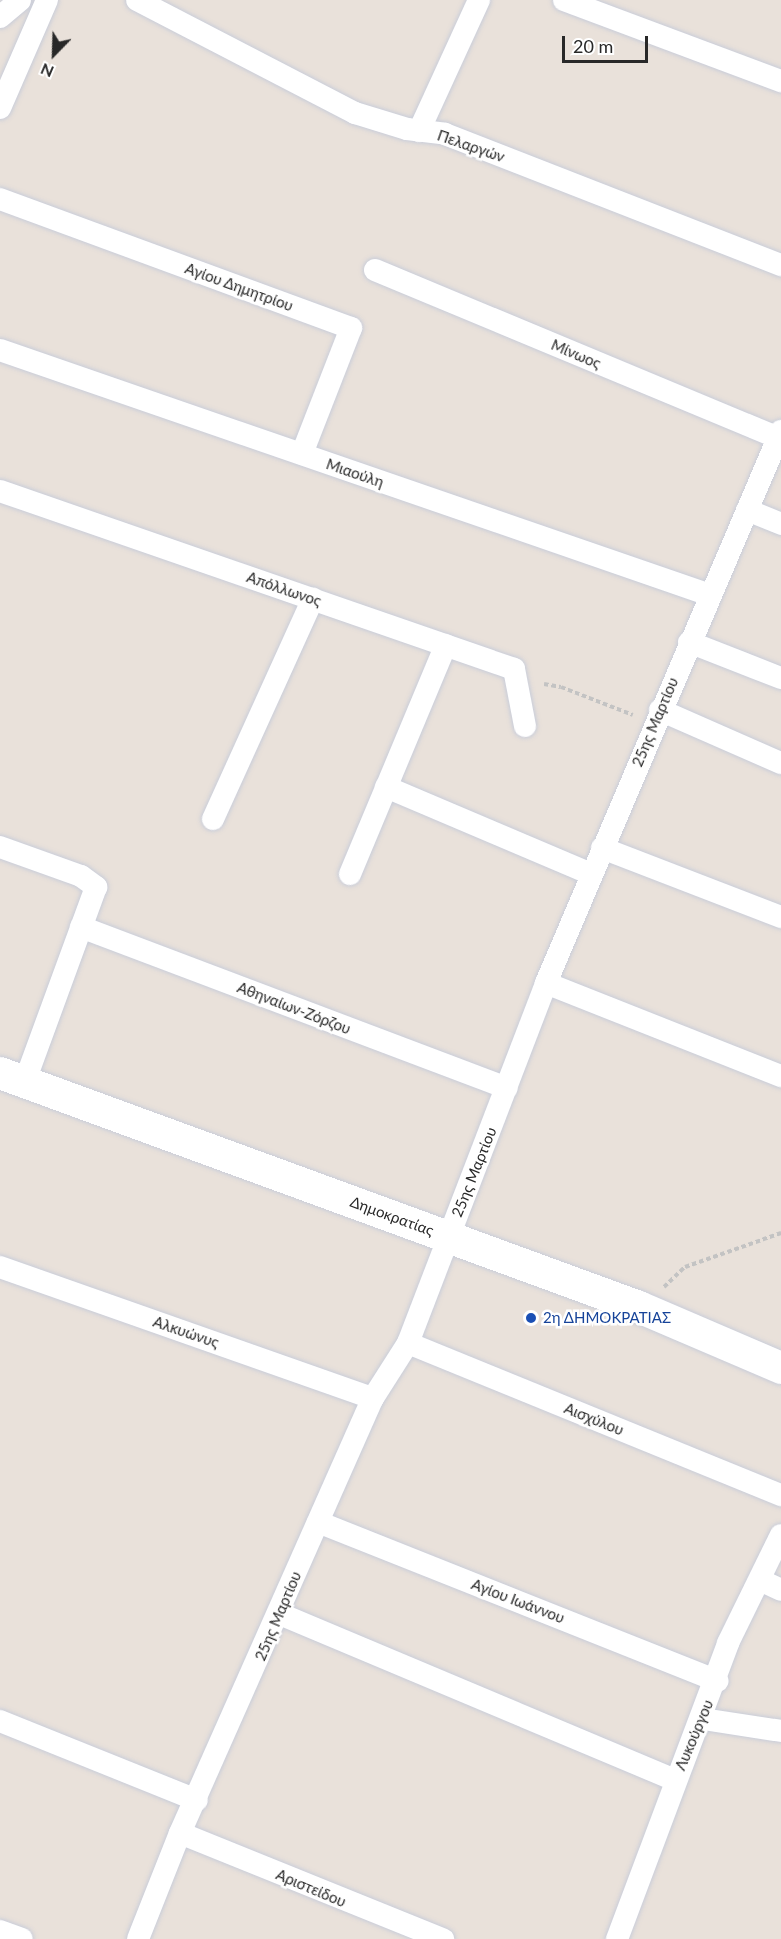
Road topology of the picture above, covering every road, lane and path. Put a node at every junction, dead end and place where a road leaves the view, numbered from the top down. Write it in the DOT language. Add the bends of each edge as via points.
graph roads {
  1 [pos="20,0"];
  2 [pos="47,0"];
  3 [pos="137,0"];
  4 [pos="479,0"];
  5 [pos="564,0"];
  6 [pos="0,17"];
  7 [pos="781,81"];
  8 [pos="0,108"];
  9 [pos="419,131"];
  10 [pos="0,199"];
  11 [pos="781,265"];
  12 [pos="375,270"];
  13 [pos="0,351"];
  14 [pos="780,435"];
  15 [pos="302,454"];
  16 [pos="0,491"];
  17 [pos="747,510"];
  18 [pos="781,524"];
  19 [pos="710,595"];
  20 [pos="313,599"];
  21 [pos="689,642"];
  22 [pos="446,645"];
  23 [pos="781,678"];
  24 [pos="516,681"];
  25 [pos="657,717"];
  26 [pos="525,726"];
  27 [pos="781,763"];
  28 [pos="387,787"];
  29 [pos="213,819"];
  30 [pos="0,846"];
  31 [pos="602,848"];
  32 [pos="350,874"];
  33 [pos="591,874"];
  34 [pos="781,917"];
  35 [pos="81,927"];
  36 [pos="546,983"];
  37 [pos="781,1076"];
  38 [pos="7,1078"];
  39 [pos="507,1088"];
  40 [pos="781,1233"];
  41 [pos="448,1237"];
  42 [pos="0,1267"];
  43 [pos="652,1313"];
  44 [pos="408,1343"];
  45 [pos="781,1368"];
  46 [pos="373,1398"];
  47 [pos="781,1495"];
  48 [pos="318,1522"];
  49 [pos="781,1535"];
  50 [pos="760,1580"];
  51 [pos="781,1590"];
  52 [pos="280,1614"];
  53 [pos="717,1681"];
  54 [pos="703,1719"];
  55 [pos="0,1722"];
  56 [pos="781,1731"];
  57 [pos="675,1780"];
  58 [pos="197,1800"];
  59 [pos="180,1833"];
  60 [pos="0,1931"];
  61 [pos="22,1939"];
  62 [pos="138,1939"];
  63 [pos="443,1939"];
  64 [pos="617,1939"];
  1 -- 6 [label="street"];
  2 -- 8 [label="street"];
  3 -- 9 [label="street, Πελαργών" via="355,113"];
  4 -- 9 [label="street"];
  5 -- 7 [label="street"];
  9 -- 11 [label="street, Πελαργών" via="445,134"];
  10 -- 15 [label="street, Αγίου Δημητρίου" via="351,328"];
  12 -- 14 [label="street, Μίνωος"];
  13 -- 15 [label="street, Μιαούλη"];
  14 -- 17 [label="street, 25ης Μαρτίου"];
  15 -- 19 [label="street, Μιαούλη"];
  16 -- 20 [label="street, Απόλλωνος"];
  17 -- 18 [label="street"];
  17 -- 19 [label="street, 25ης Μαρτίου"];
  19 -- 21 [label="street, 25ης Μαρτίου"];
  20 -- 22 [label="street, Απόλλωνος"];
  20 -- 29 [label="street"];
  21 -- 23 [label="street"];
  21 -- 25 [label="street, 25ης Μαρτίου"];
  22 -- 24 [label="street, Απόλλωνος" via="514,669"];
  22 -- 28 [label="street"];
  24 -- 25 [label="path" via="561,687"];
  24 -- 26 [label="street"];
  25 -- 27 [label="street"];
  25 -- 31 [label="street, 25ης Μαρτίου"];
  28 -- 32 [label="street"];
  28 -- 33 [label="street"];
  30 -- 35 [label="street" via="81,876 96,887"];
  31 -- 33 [label="street, 25ης Μαρτίου"];
  31 -- 34 [label="street"];
  33 -- 36 [label="street, 25ης Μαρτίου"];
  35 -- 38 [label="street"];
  35 -- 39 [label="street, Αθηναίων-Ζόρζου"];
  36 -- 37 [label="street"];
  36 -- 39 [label="street, 25ης Μαρτίου"];
  38 -- 41 [label="street, Δημοκρατίας"];
  39 -- 41 [label="street, 25ης Μαρτίου"];
  40 -- 43 [label="path" via="680,1270 664,1287"];
  41 -- 43 [label="street, Δημοκρατίας"];
  41 -- 44 [label="street, 25ης Μαρτίου"];
  42 -- 46 [label="street, Αλκυώνυς"];
  43 -- 45 [label="street, Δημοκρατίας"];
  44 -- 46 [label="street, 25ης Μαρτίου"];
  44 -- 47 [label="street, Αισχύλου"];
  46 -- 48 [label="street, 25ης Μαρτίου"];
  48 -- 52 [label="street, 25ης Μαρτίου"];
  48 -- 53 [label="street, Αγίου Ιωάννου"];
  49 -- 50 [label="street, Λυκούργου"];
  50 -- 51 [label="street"];
  50 -- 53 [label="street, Λυκούργου" via="728,1643"];
  52 -- 57 [label="street"];
  52 -- 58 [label="street, 25ης Μαρτίου"];
  53 -- 54 [label="street, Λυκούργου"];
  54 -- 56 [label="street"];
  54 -- 57 [label="street, Λυκούργου"];
  55 -- 58 [label="street"];
  57 -- 64 [label="street, Λυκούργου"];
  58 -- 59 [label="street, 25ης Μαρτίου"];
  59 -- 62 [label="street, 25ης Μαρτίου"];
  59 -- 63 [label="street, Αριστείδου"];
  60 -- 61 [label="street"];
}
